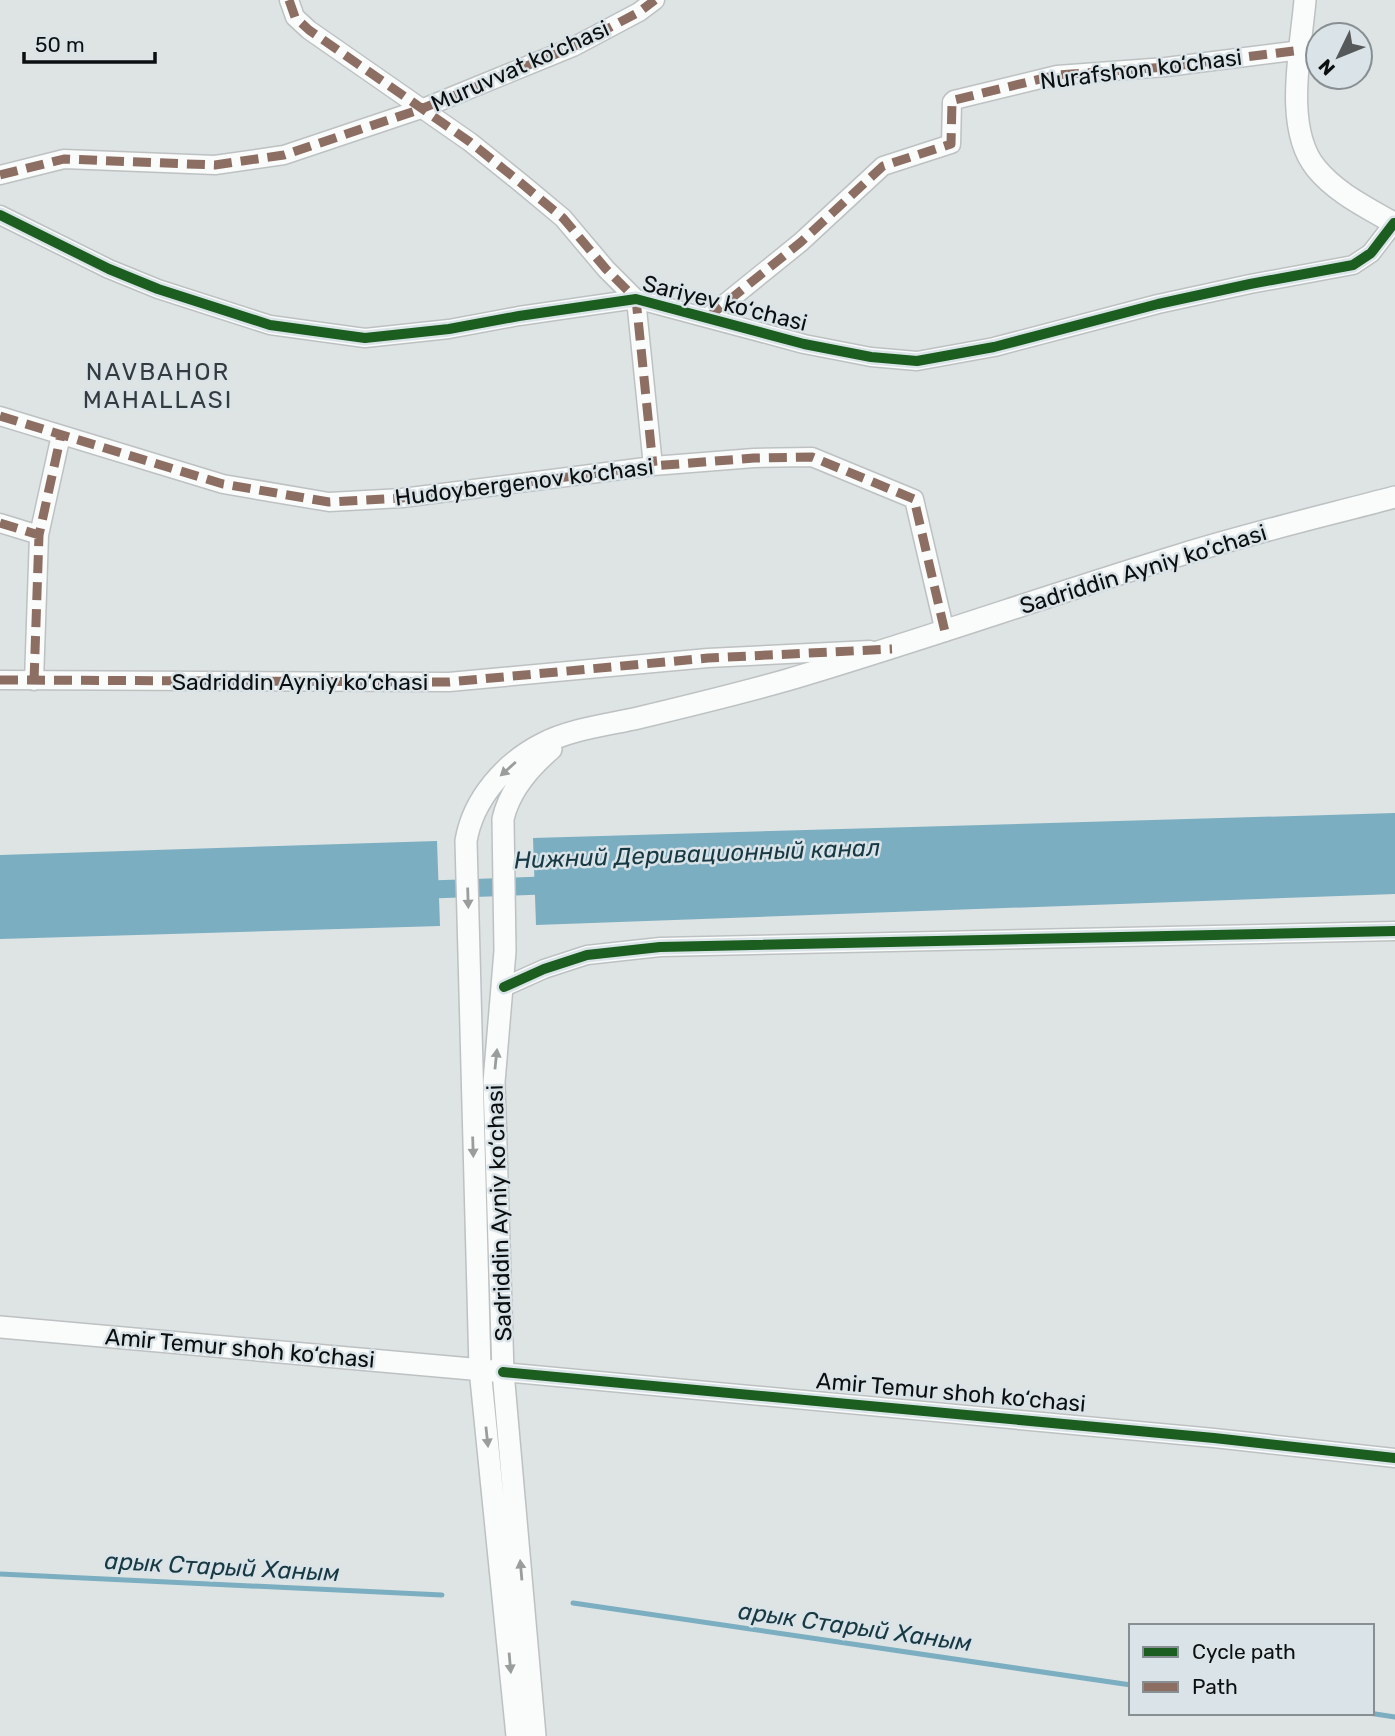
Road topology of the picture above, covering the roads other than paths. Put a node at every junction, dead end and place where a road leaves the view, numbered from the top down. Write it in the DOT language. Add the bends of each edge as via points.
graph roads {
  1 [pos="289,0"];
  2 [pos="654,0"];
  3 [pos="1305,0"];
  4 [pos="1301,50"];
  5 [pos="421,109"];
  6 [pos="0,175"];
  7 [pos="0,215"];
  8 [pos="1394,224"];
  9 [pos="636,299"];
  10 [pos="707,318"];
  11 [pos="0,415"];
  12 [pos="61,435"];
  13 [pos="653,466"];
  14 [pos="1395,497"];
  15 [pos="0,523"];
  16 [pos="39,535"];
  17 [pos="945,632"];
  18 [pos="892,649"];
  19 [pos="0,680"];
  20 [pos="34,681"];
  21 [pos="590,729"];
  22 [pos="1395,931"];
  23 [pos="504,987"];
  24 [pos="0,1327"];
  25 [pos="480,1369"];
  26 [pos="503,1371"];
  27 [pos="1395,1458"];
  28 [pos="517,1736"];
  29 [pos="535,1736"];
  1 -- 5 [label="street, Sariyev ko‘chasi" via="295,17 309,30"];
  2 -- 5 [label="street, Muruvvat ko‘chasi" via="573,47"];
  3 -- 4 [label="main road"];
  4 -- 8 [label="main road" via="1297,120 1309,158 1336,187"];
  4 -- 10 [label="street, Nurafshon ko‘chasi" via="1057,75 954,100 951,144 883,166 802,242"];
  5 -- 6 [label="street, Muruvvat ko‘chasi" via="284,155 215,165 64,159"];
  5 -- 9 [label="street, Sariyev ko‘chasi" via="470,142 563,218"];
  7 -- 9 [label="street, Sariyev ko‘chasi" via="158,289 270,325 365,338"];
  8 -- 10 [label="street, Sariyev ko‘chasi" via="1371,253 1353,265 1171,301 994,347 916,361 804,344"];
  9 -- 10 [label="street, Sariyev ko‘chasi"];
  9 -- 13 [label="street"];
  11 -- 12 [label="street, Hudoybergenov ko‘chasi"];
  12 -- 13 [label="street, Hudoybergenov ko‘chasi" via="223,484 329,502 402,498"];
  12 -- 16 [label="street"];
  13 -- 17 [label="street, Hudoybergenov ko‘chasi" via="812,457 914,499"];
  14 -- 17 [label="main road, Sadriddin Ayniy ko‘chasi" via="1180,555"];
  15 -- 16 [label="street"];
  16 -- 20 [label="street"];
  17 -- 18 [label="main road, Sadriddin Ayniy ko‘chasi"];
  18 -- 20 [label="street, Sadriddin Ayniy ko‘chasi" via="708,658 449,682"];
  18 -- 21 [label="main road, Sadriddin Ayniy ko‘chasi" via="705,703"];
  19 -- 20 [label="street, Sadriddin Ayniy ko‘chasi"];
  21 -- 23 [label="main road, Sadriddin Ayniy ko‘chasi" via="544,754 505,810"];
  21 -- 25 [label="main road, Sadriddin Ayniy ko‘chasi, one-way" via="543,743 508,769 479,805 466,841"];
  22 -- 23 [label="street" via="660,947 587,955"];
  26 -- 23 [label="main road, Sadriddin Ayniy ko‘chasi, one-way" via="494,1082"];
  24 -- 25 [label="main road, Amir Temur shoh ko‘chasi"];
  25 -- 26 [label="main road, Amir Temur shoh ko‘chasi"];
  25 -- 28 [label="main road, Sadriddin Ayniy ko‘chasi, one-way"];
  26 -- 27 [label="street, Amir Temur shoh ko‘chasi"];
  29 -- 26 [label="main road, Sadriddin Ayniy ko‘chasi, one-way"];
}
